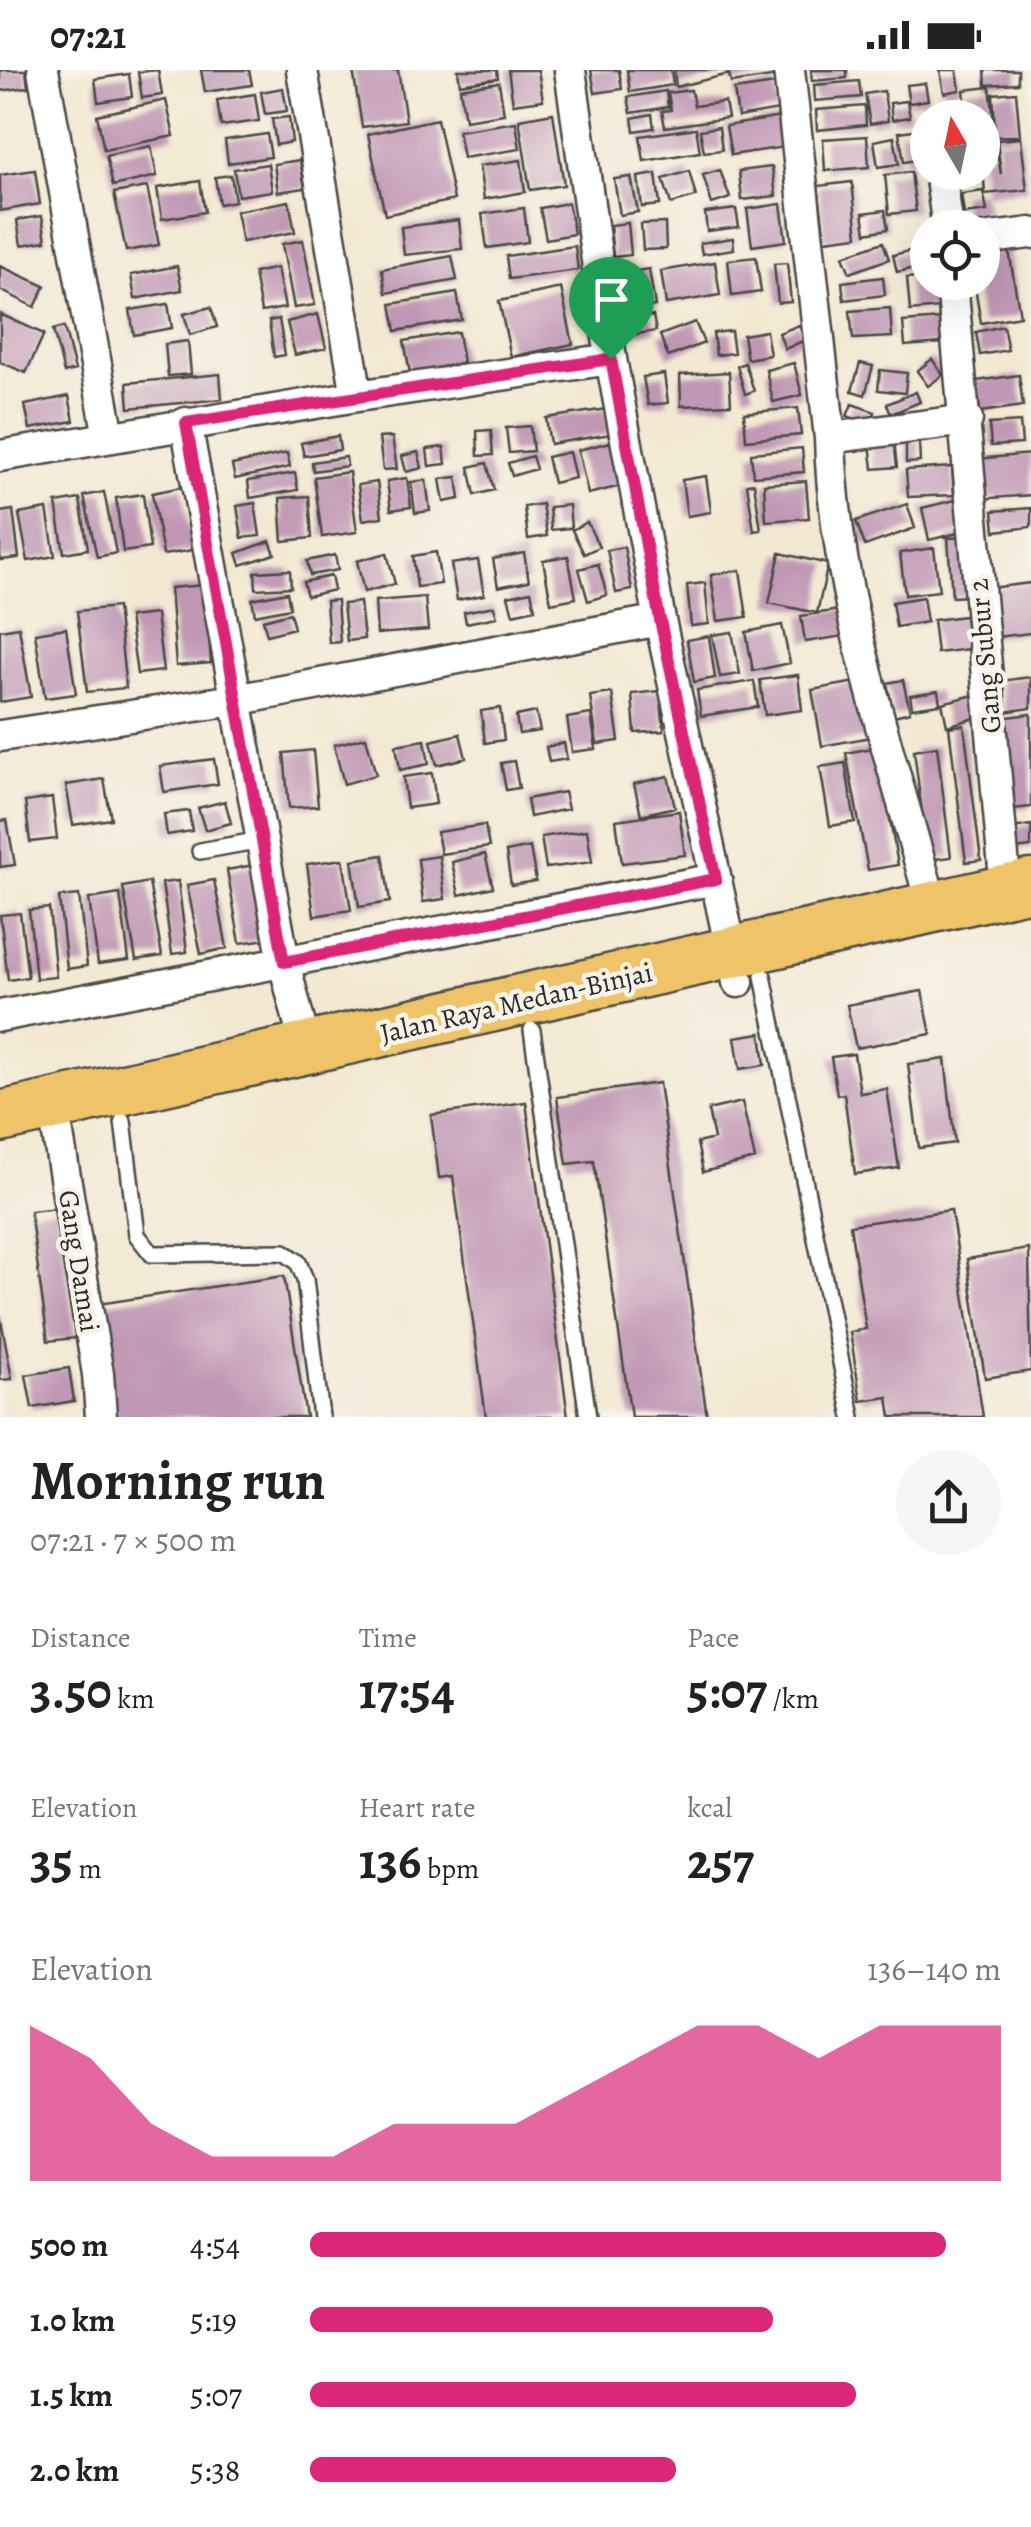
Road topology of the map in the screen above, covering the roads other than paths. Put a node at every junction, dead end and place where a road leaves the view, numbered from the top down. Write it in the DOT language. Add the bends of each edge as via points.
graph roads {
  1 [pos="43,70"];
  2 [pos="302,70"];
  3 [pos="570,70"];
  4 [pos="789,70"];
  5 [pos="1031,232"];
  6 [pos="1000,236"];
  7 [pos="954,300"];
  8 [pos="611,359"];
  9 [pos="356,396"];
  10 [pos="967,420"];
  11 [pos="186,423"];
  12 [pos="108,437"];
  13 [pos="830,438"];
  14 [pos="0,456"];
  15 [pos="660,620"];
  16 [pos="235,700"];
  17 [pos="0,736"];
  18 [pos="261,840"];
  19 [pos="200,851"];
  20 [pos="716,879"];
  21 [pos="1022,897"];
  22 [pos="933,910"];
  23 [pos="284,962"];
  24 [pos="744,970"];
  25 [pos="0,1016"];
  26 [pos="532,1030"];
  27 [pos="306,1049"];
  28 [pos="0,1117"];
  29 [pos="56,1121"];
  30 [pos="123,1121"];
  31 [pos="0,1148"];
  32 [pos="101,1417"];
  33 [pos="322,1417"];
  34 [pos="588,1417"];
  35 [pos="852,1417"];
  1 -- 12 [label="street"];
  2 -- 9 [label="street"];
  3 -- 8 [label="street"];
  4 -- 13 [label="street"];
  5 -- 6 [label="street"];
  7 -- 10 [label="street, Gang Subur 2"];
  8 -- 9 [label="street"];
  8 -- 15 [label="street"];
  9 -- 11 [label="street"];
  10 -- 13 [label="street"];
  10 -- 21 [label="street, Gang Subur 2"];
  11 -- 12 [label="street"];
  11 -- 16 [label="street"];
  12 -- 14 [label="street"];
  13 -- 22 [label="street" via="831,488 854,614"];
  15 -- 16 [label="street"];
  15 -- 20 [label="street"];
  16 -- 17 [label="street"];
  16 -- 18 [label="street"];
  18 -- 19 [label="lane"];
  18 -- 23 [label="street"];
  20 -- 23 [label="street"];
  20 -- 24 [label="street"];
  21 -- 22 [label="highway, Jalan Raya Medan-Binjai"];
  21 -- 24 [label="highway, Jalan Raya Medan-Binjai"];
  22 -- 24 [label="highway, Jalan Raya Medan-Binjai"];
  23 -- 25 [label="street"];
  23 -- 27 [label="street"];
  24 -- 26 [label="highway, Jalan Raya Medan-Binjai"];
  24 -- 27 [label="highway, Jalan Raya Medan-Binjai"];
  24 -- 35 [label="lane"];
  26 -- 30 [label="highway, Jalan Raya Medan-Binjai"];
  26 -- 34 [label="lane"];
  27 -- 29 [label="highway, Jalan Raya Medan-Binjai"];
  28 -- 29 [label="highway, Jalan Raya Medan-Binjai"];
  29 -- 30 [label="highway, Jalan Raya Medan-Binjai"];
  29 -- 31 [label="highway, Jalan Raya Medan-Binjai"];
  29 -- 32 [label="street, Gang Damai"];
  30 -- 33 [label="lane" via="137,1235 152,1254 284,1252 298,1262"];
}
